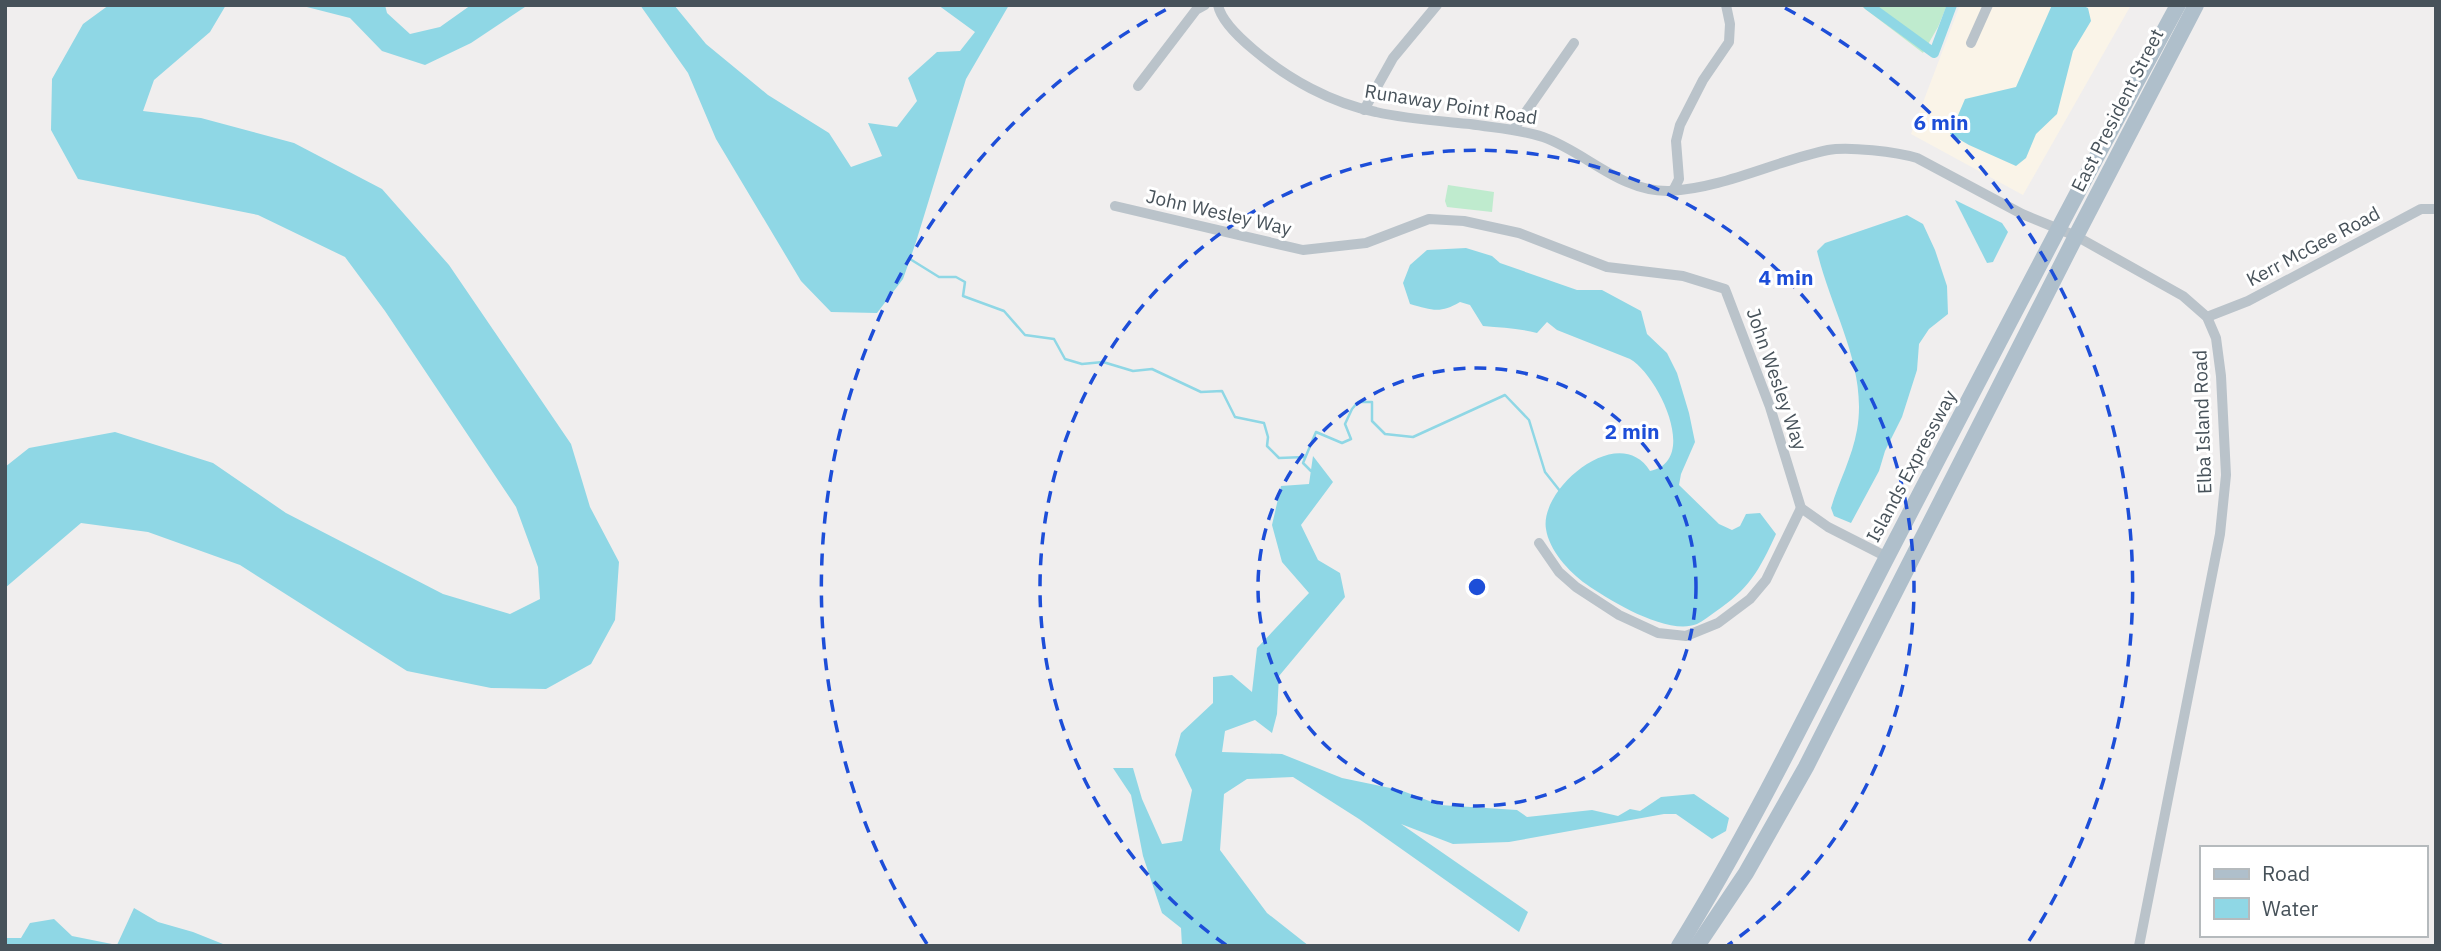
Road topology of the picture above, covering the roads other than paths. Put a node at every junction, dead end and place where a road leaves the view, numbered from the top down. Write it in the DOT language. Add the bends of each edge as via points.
graph roads {
  1 [pos="1205,5"];
  2 [pos="1218,5"];
  3 [pos="1437,5"];
  4 [pos="1726,5"];
  5 [pos="1989,5"];
  6 [pos="2178,5"];
  7 [pos="2196,5"];
  8 [pos="1574,43"];
  9 [pos="1972,43"];
  10 [pos="1138,86"];
  11 [pos="1364,110"];
  12 [pos="1514,129"];
  13 [pos="1674,189"];
  14 [pos="1115,206"];
  15 [pos="2436,209"];
  16 [pos="2058,228"];
  17 [pos="2076,236"];
  18 [pos="2207,317"];
  19 [pos="1801,508"];
  20 [pos="1539,543"];
  21 [pos="1887,557"];
  22 [pos="1679,946"];
  23 [pos="1697,946"];
  24 [pos="2140,946"];
  1 -- 10 [label="street" via="1196,10"];
  2 -- 11 [label="street, Runaway Point Road" via="1246,44 1279,70"];
  3 -- 11 [label="street" via="1393,58"];
  4 -- 13 [label="street" via="1729,42 1680,125 1676,141 1679,179"];
  5 -- 9 [label="street"];
  6 -- 16 [label="main road, Islands Expressway"];
  7 -- 17 [label="main road, East President Street"];
  8 -- 12 [label="street"];
  11 -- 12 [label="street, Runaway Point Road"];
  12 -- 13 [label="street, Runaway Point Road" via="1553,141 1619,179"];
  13 -- 16 [label="street, Runaway Point Road" via="1702,186 1830,149 1901,153"];
  14 -- 19 [label="street, John Wesley Way" via="1303,250 1366,243 1429,219 1464,221 1519,233 1607,267 1683,276 1725,289 1770,407"];
  15 -- 18 [label="street, Kerr McGee Road" via="2421,209 2248,301"];
  16 -- 17 [label="street"];
  16 -- 21 [label="main road, Islands Expressway"];
  17 -- 18 [label="street" via="2183,296"];
  17 -- 23 [label="main road" via="1806,767 1746,873"];
  18 -- 24 [label="street, Elba Island Road" via="2216,338 2221,376 2226,475 2220,534"];
  19 -- 20 [label="street" via="1766,580 1750,599 1717,623 1686,636 1658,633 1609,608 1559,572"];
  19 -- 21 [label="street"];
  21 -- 22 [label="main road, Islands Expressway" via="1787,757"];
}
